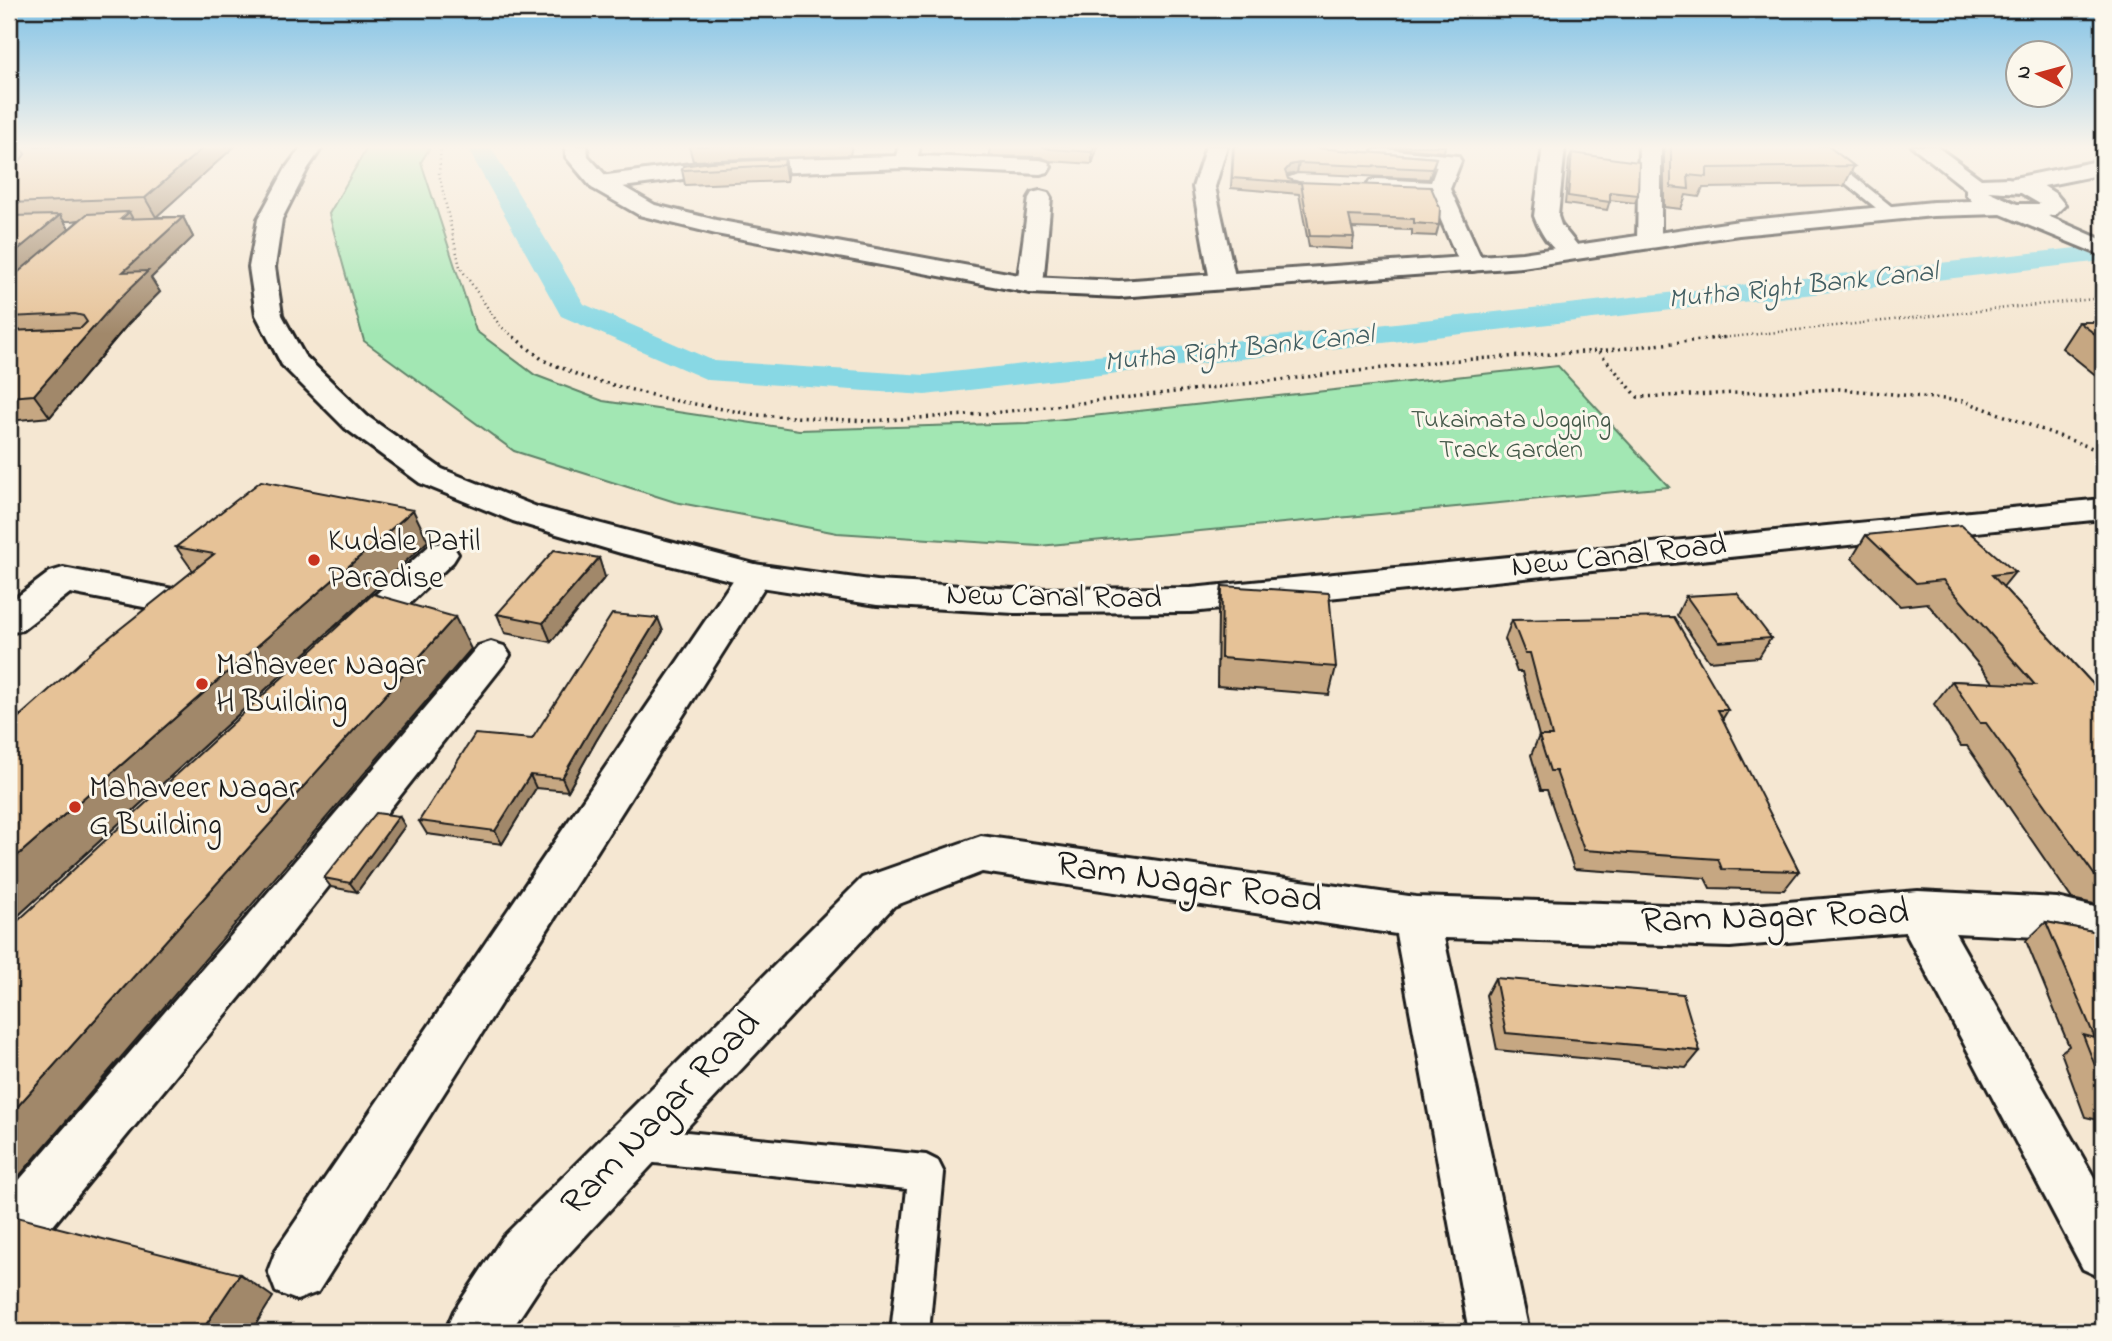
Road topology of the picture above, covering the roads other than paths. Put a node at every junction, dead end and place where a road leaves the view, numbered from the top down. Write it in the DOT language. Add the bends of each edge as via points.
graph roads {
  1 [pos="2048,208"];
  2 [pos="276,209"];
  3 [pos="645,209"];
  4 [pos="1039,209"];
  5 [pos="1208,209"];
  6 [pos="1448,209"];
  7 [pos="1547,209"];
  8 [pos="1649,209"];
  9 [pos="1885,209"];
  10 [pos="1933,209"];
  11 [pos="2050,209"];
  12 [pos="1891,213"];
  13 [pos="2103,227"];
  14 [pos="1649,240"];
  15 [pos="2103,249"];
  16 [pos="1570,251"];
  17 [pos="1472,264"];
  18 [pos="1223,281"];
  19 [pos="1030,285"];
  20 [pos="2103,509"];
  21 [pos="441,554"];
  22 [pos="754,575"];
  23 [pos="9,621"];
  24 [pos="129,648"];
  25 [pos="491,655"];
  26 [pos="323,664"];
  27 [pos="1918,911"];
  28 [pos="1416,916"];
  29 [pos="2103,929"];
  30 [pos="634,1144"];
  31 [pos="9,1235"];
  32 [pos="2103,1249"];
  33 [pos="297,1271"];
  34 [pos="475,1332"];
  35 [pos="910,1332"];
  36 [pos="1499,1332"];
  1 -- 15 [label="street"];
  2 -- 22 [label="street, New Canal Road" via="262,267 269,315 292,359 356,422 431,475 525,514"];
  3 -- 19 [label="street" via="716,227"];
  4 -- 19 [label="street"];
  5 -- 18 [label="street"];
  6 -- 17 [label="street"];
  7 -- 16 [label="street" via="1550,227"];
  8 -- 14 [label="street"];
  9 -- 12 [label="lane"];
  10 -- 12 [label="street"];
  11 -- 13 [label="street"];
  12 -- 14 [label="street"];
  14 -- 16 [label="street"];
  16 -- 17 [label="street"];
  17 -- 18 [label="street"];
  18 -- 19 [label="street" via="1119,289"];
  20 -- 22 [label="street, New Canal Road" via="1191,600 1014,601 891,594"];
  21 -- 26 [label="street"];
  22 -- 33 [label="street"];
  23 -- 24 [label="street" via="63,580 178,602"];
  25 -- 31 [label="street"];
  27 -- 28 [label="street, Ram Nagar Road" via="1730,927"];
  27 -- 29 [label="street, Ram Nagar Road" via="2057,918"];
  27 -- 32 [label="street"];
  28 -- 30 [label="street, Ram Nagar Road" via="981,854 878,892"];
  28 -- 36 [label="street"];
  30 -- 34 [label="street, Ram Nagar Road" via="524,1258"];
  30 -- 35 [label="lane" via="926,1173"];
}
